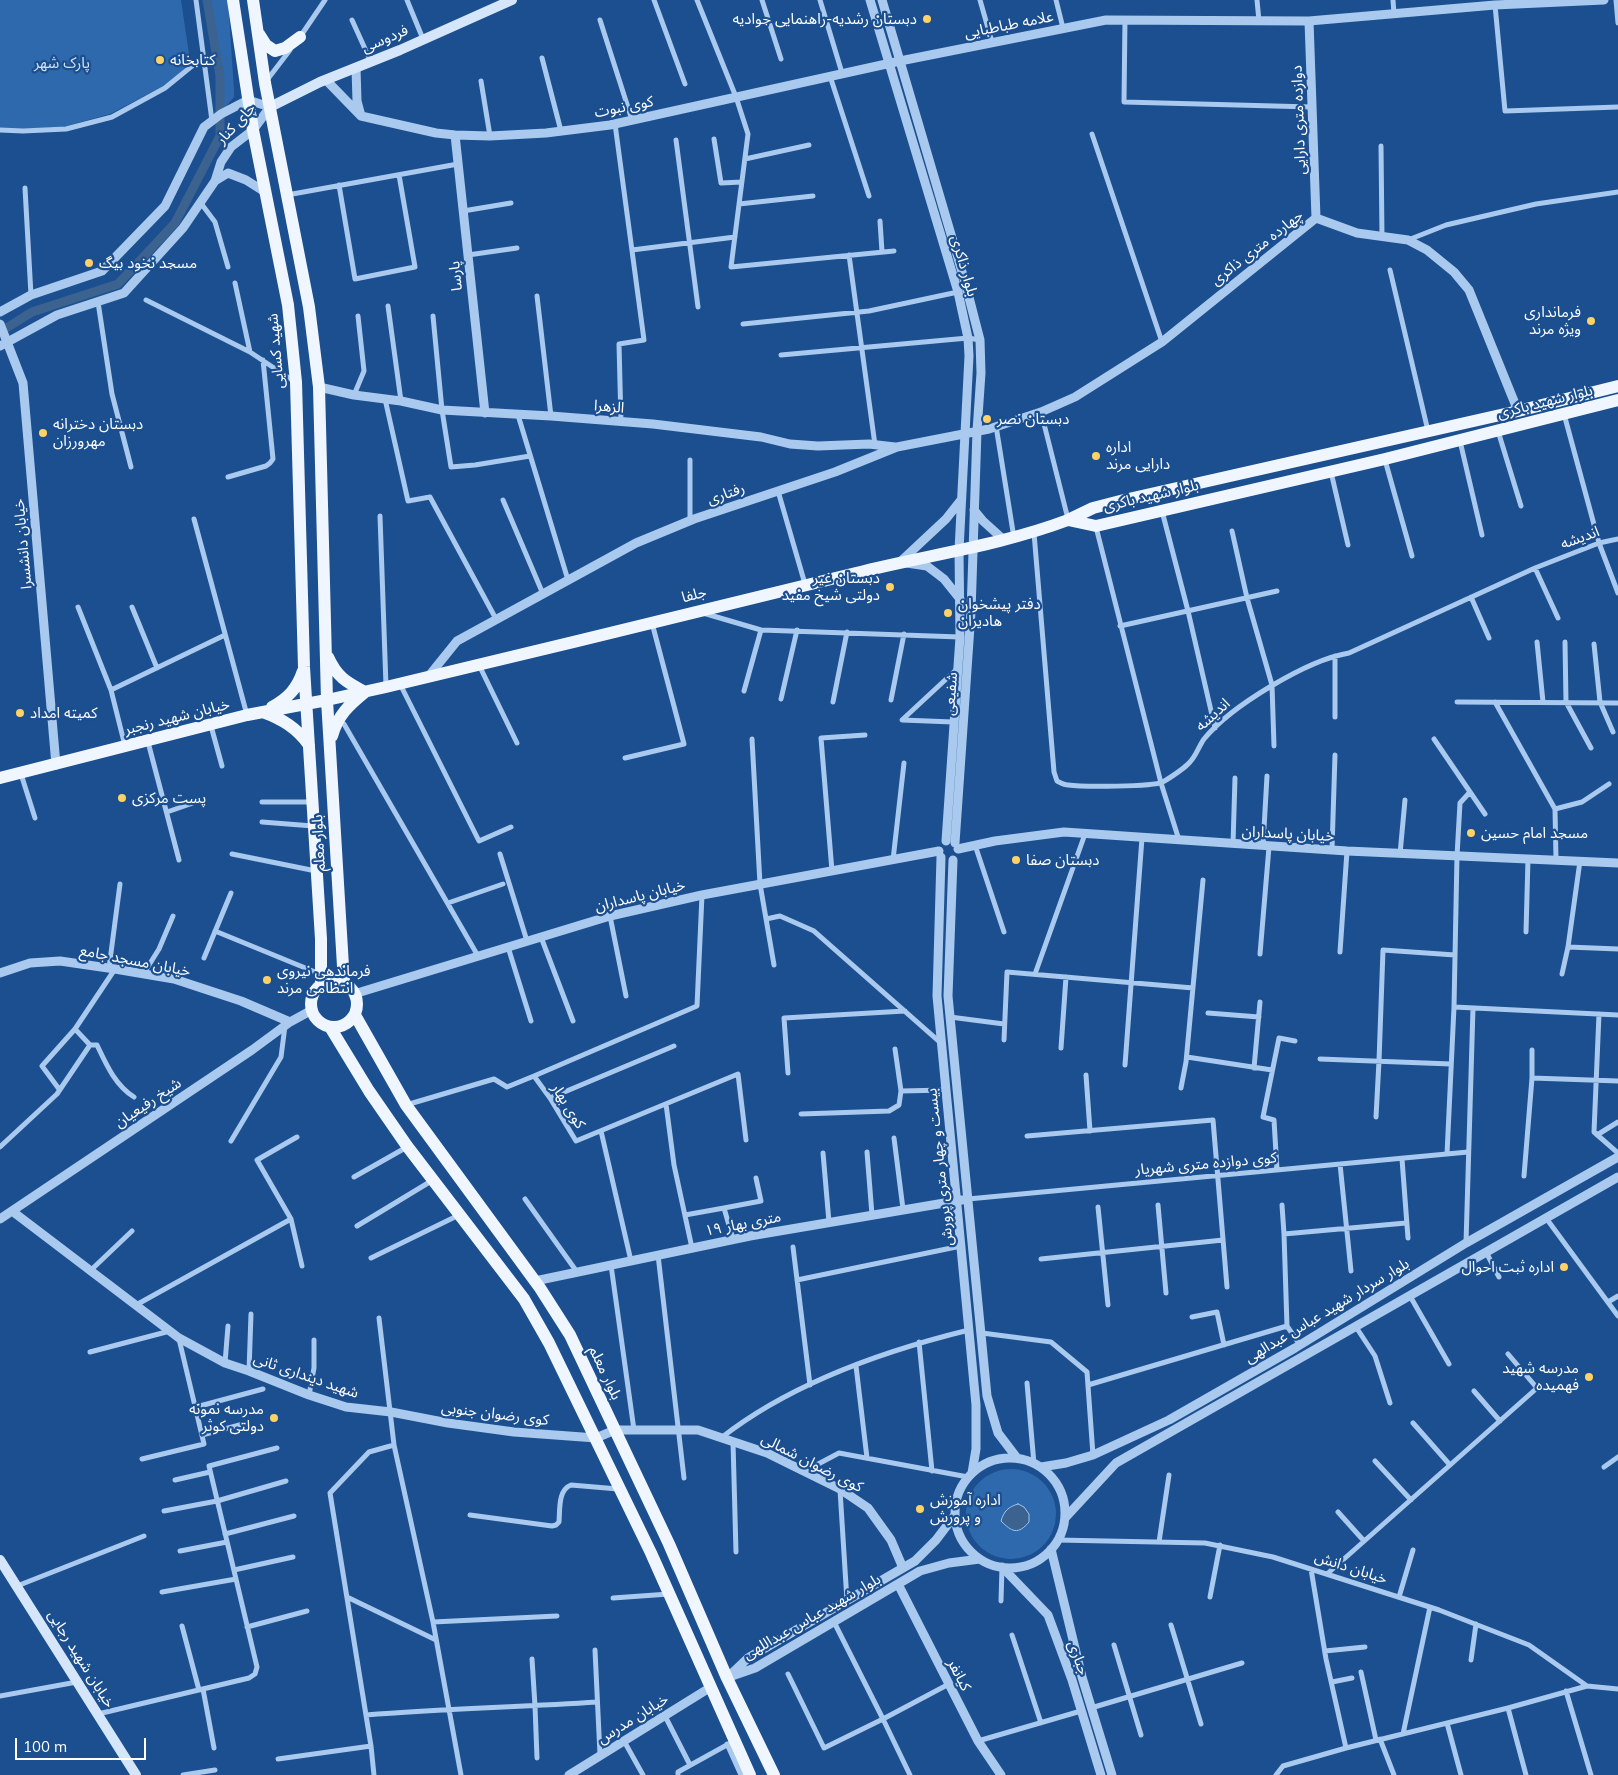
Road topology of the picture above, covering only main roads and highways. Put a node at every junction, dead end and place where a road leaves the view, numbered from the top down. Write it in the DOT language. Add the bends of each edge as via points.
graph roads {
  1 [pos="233,0"];
  2 [pos="253,0"];
  3 [pos="512,0"];
  4 [pos="257,32"];
  5 [pos="300,38"];
  6 [pos="270,107"];
  7 [pos="1618,386"];
  8 [pos="1618,400"];
  9 [pos="1068,520"];
  10 [pos="301,590"];
  11 [pos="325,592"];
  12 [pos="326,655"];
  13 [pos="304,667"];
  14 [pos="366,692"];
  15 [pos="327,700"];
  16 [pos="306,704"];
  17 [pos="263,712"];
  18 [pos="330,742"];
  19 [pos="309,745"];
  20 [pos="0,778"];
  21 [pos="321,979"];
  22 [pos="344,983"];
  23 [pos="355,1014"];
  24 [pos="330,1027"];
  25 [pos="0,1560"];
  26 [pos="727,1678"];
  27 [pos="712,1687"];
  28 [pos="136,1775"];
  29 [pos="750,1775"];
  30 [pos="774,1775"];
  1 -- 10 [label="main road, شهید کسایی" via="253,130 288,305 296,382"];
  2 -- 4 [label="main road"];
  3 -- 6 [label="main road, فردوسی"];
  4 -- 5 [label="main road" via="266,46 274,51"];
  4 -- 6 [label="main road"];
  6 -- 11 [label="main road" via="309,307 319,388"];
  7 -- 9 [label="main road, بلوار شهید باکری" via="1124,500 1093,508"];
  8 -- 9 [label="main road, بلوار شهید باکری" via="1385,459 1096,526"];
  9 -- 14 [label="main road, جلفا" via="1034,533 900,562"];
  10 -- 11 [label="main road" via="312,599 320,598"];
  10 -- 13 [label="main road, شهید کسایی"];
  11 -- 12 [label="main road"];
  12 -- 14 [label="main road" via="340,678"];
  12 -- 15 [label="main road"];
  13 -- 16 [label="main road, شهید کسایی"];
  13 -- 17 [label="main road" via="292,693"];
  14 -- 15 [label="main road, جلفا"];
  14 -- 18 [label="main road" via="342,712"];
  15 -- 16 [label="main road, جلفا"];
  15 -- 18 [label="main road, بلوار معلم"];
  16 -- 17 [label="main road, خیابان شهید رنجبر"];
  16 -- 19 [label="main road, بلوار معلم"];
  17 -- 19 [label="main road" via="291,726"];
  17 -- 20 [label="main road, خیابان شهید رنجبر"];
  18 -- 22 [label="main road, بلوار معلم"];
  19 -- 21 [label="main road, بلوار معلم"];
  21 -- 22 [label="main road"];
  21 -- 24 [label="main road" via="311,1000 312,1010 316,1019"];
  22 -- 23 [label="main road" via="357,1002"];
  23 -- 24 [label="main road" via="346,1024"];
  23 -- 26 [label="main road, بلوار معلم" via="406,1105 535,1281 570,1335 669,1544"];
  24 -- 27 [label="main road" via="408,1146 524,1298 596,1438"];
  25 -- 28 [label="main road, خیابان شهید رجایی"];
  26 -- 27 [label="main road"];
  26 -- 30 [label="main road, بلوار معلم"];
  27 -- 29 [label="main road" via="731,1742"];
}
